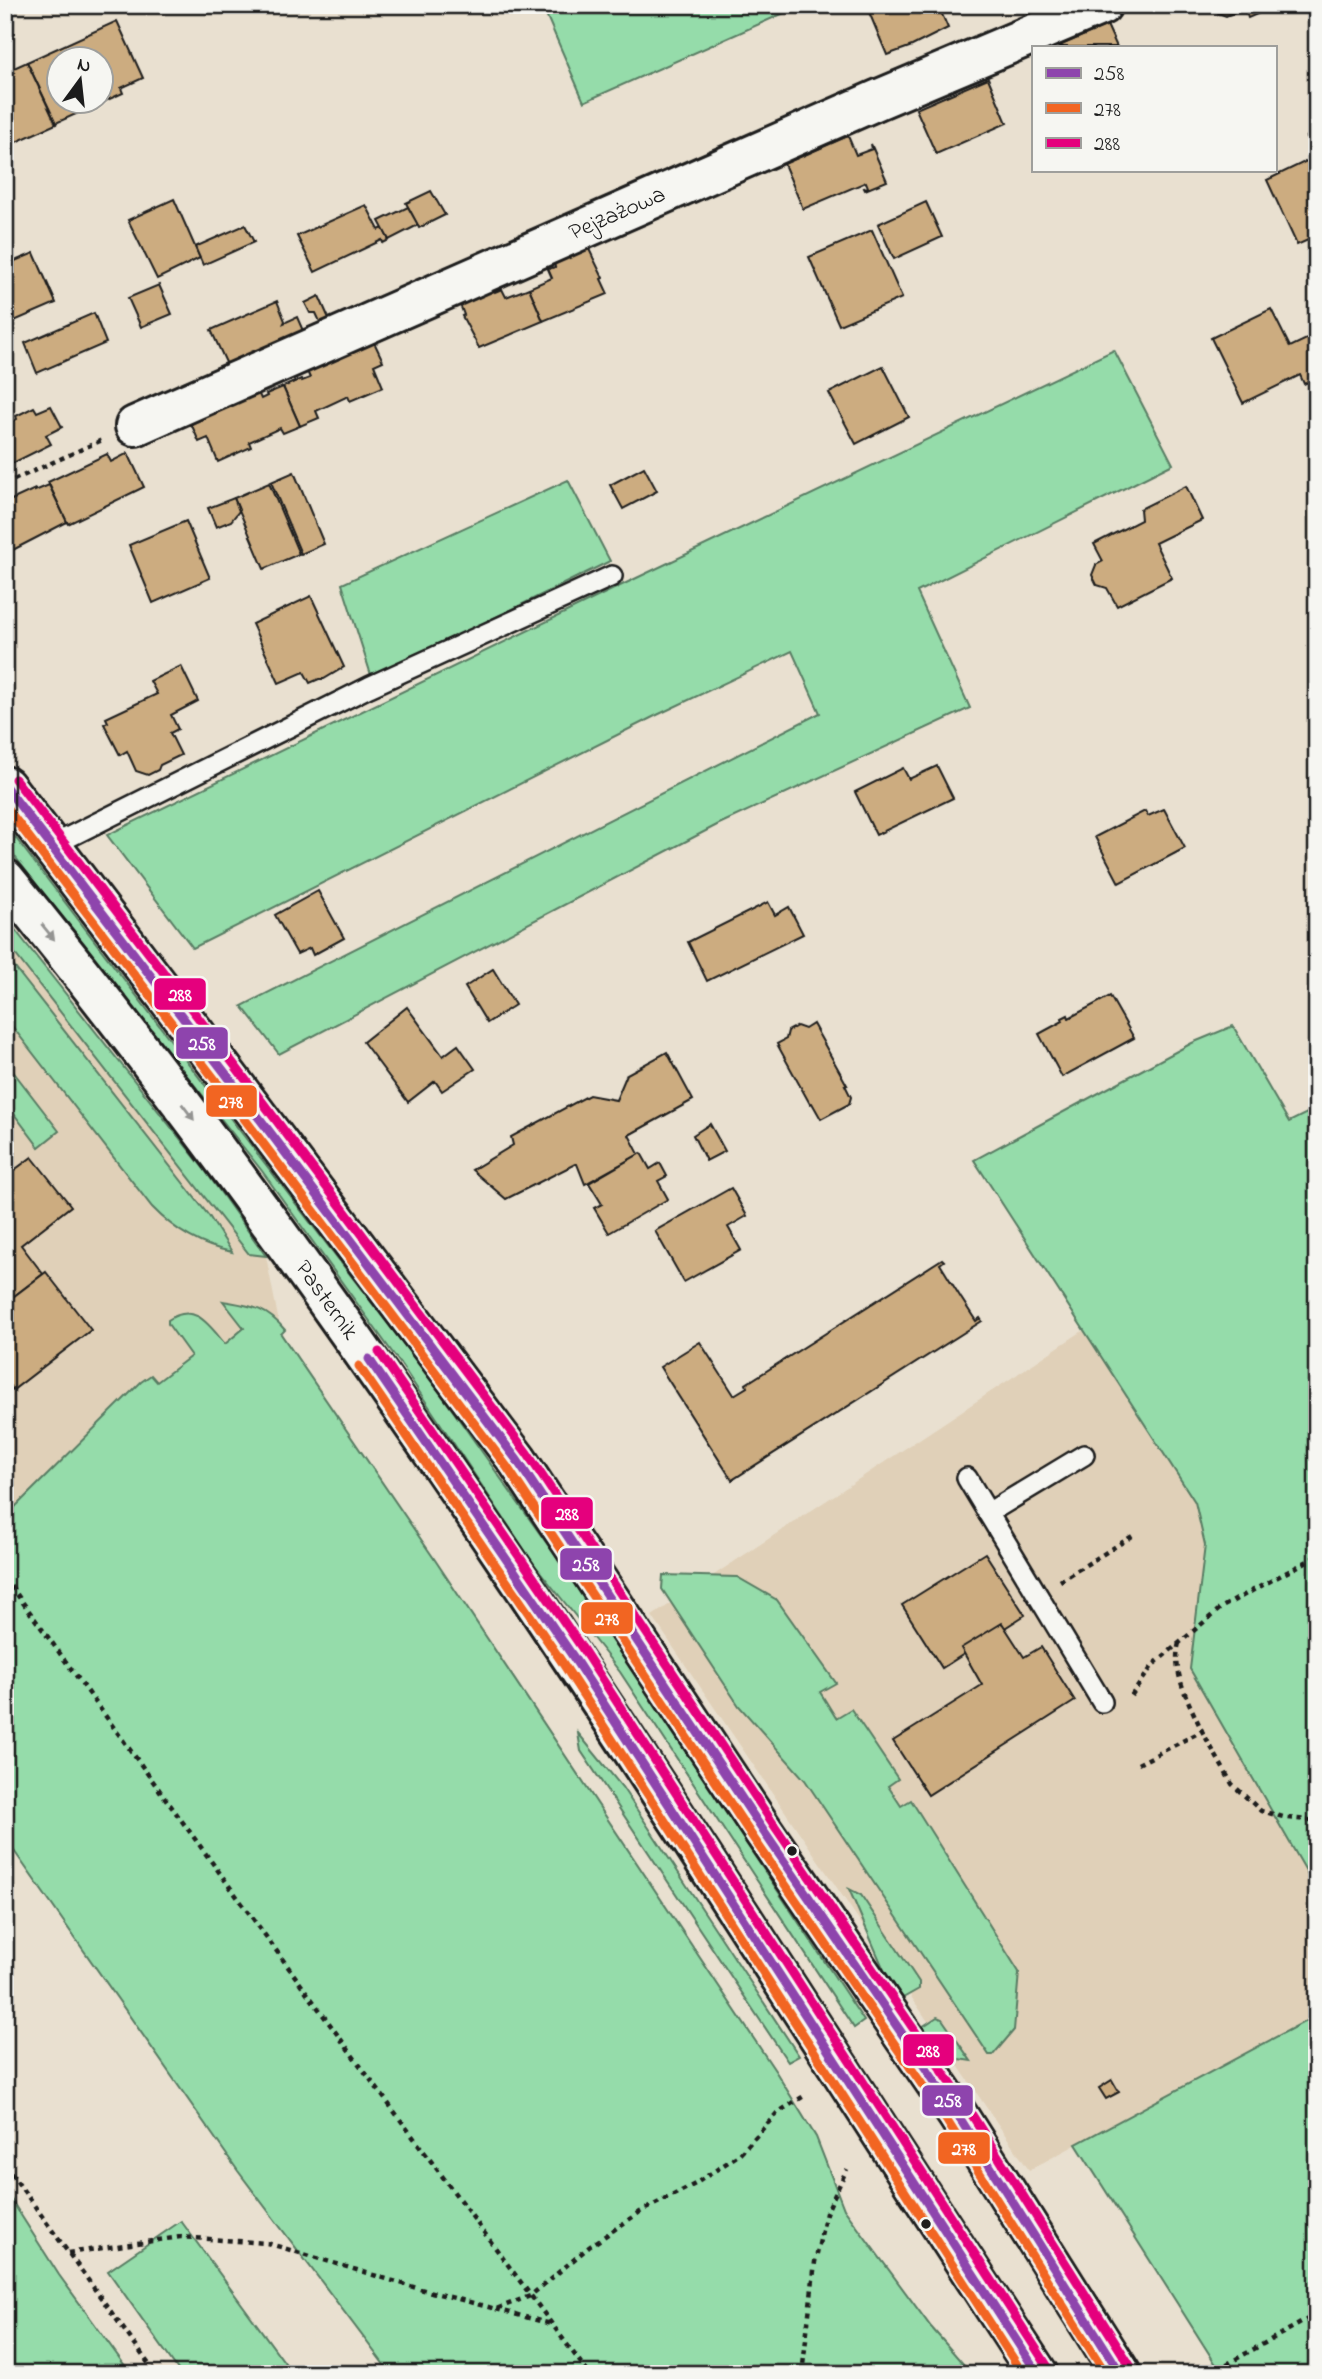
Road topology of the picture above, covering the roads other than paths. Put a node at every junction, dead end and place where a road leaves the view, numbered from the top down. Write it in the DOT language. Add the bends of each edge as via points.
graph roads {
  1 [pos="1102,5"];
  2 [pos="135,426"];
  3 [pos="612,576"];
  4 [pos="5,786"];
  5 [pos="51,846"];
  6 [pos="5,879"];
  7 [pos="1084,1455"];
  8 [pos="967,1478"];
  9 [pos="988,1513"];
  10 [pos="1102,1702"];
  11 [pos="1038,2374"];
  12 [pos="1121,2374"];
  1 -- 2 [label="main road, Pejzażowa"];
  3 -- 5 [label="lane" via="369,687"];
  4 -- 5 [label="main road"];
  5 -- 12 [label="main road" via="517,1460 957,2114"];
  6 -- 11 [label="main road, Pasternik, one-way" via="152,1064 363,1350 572,1655"];
  7 -- 9 [label="lane"];
  8 -- 9 [label="lane"];
  9 -- 10 [label="lane"];
}
